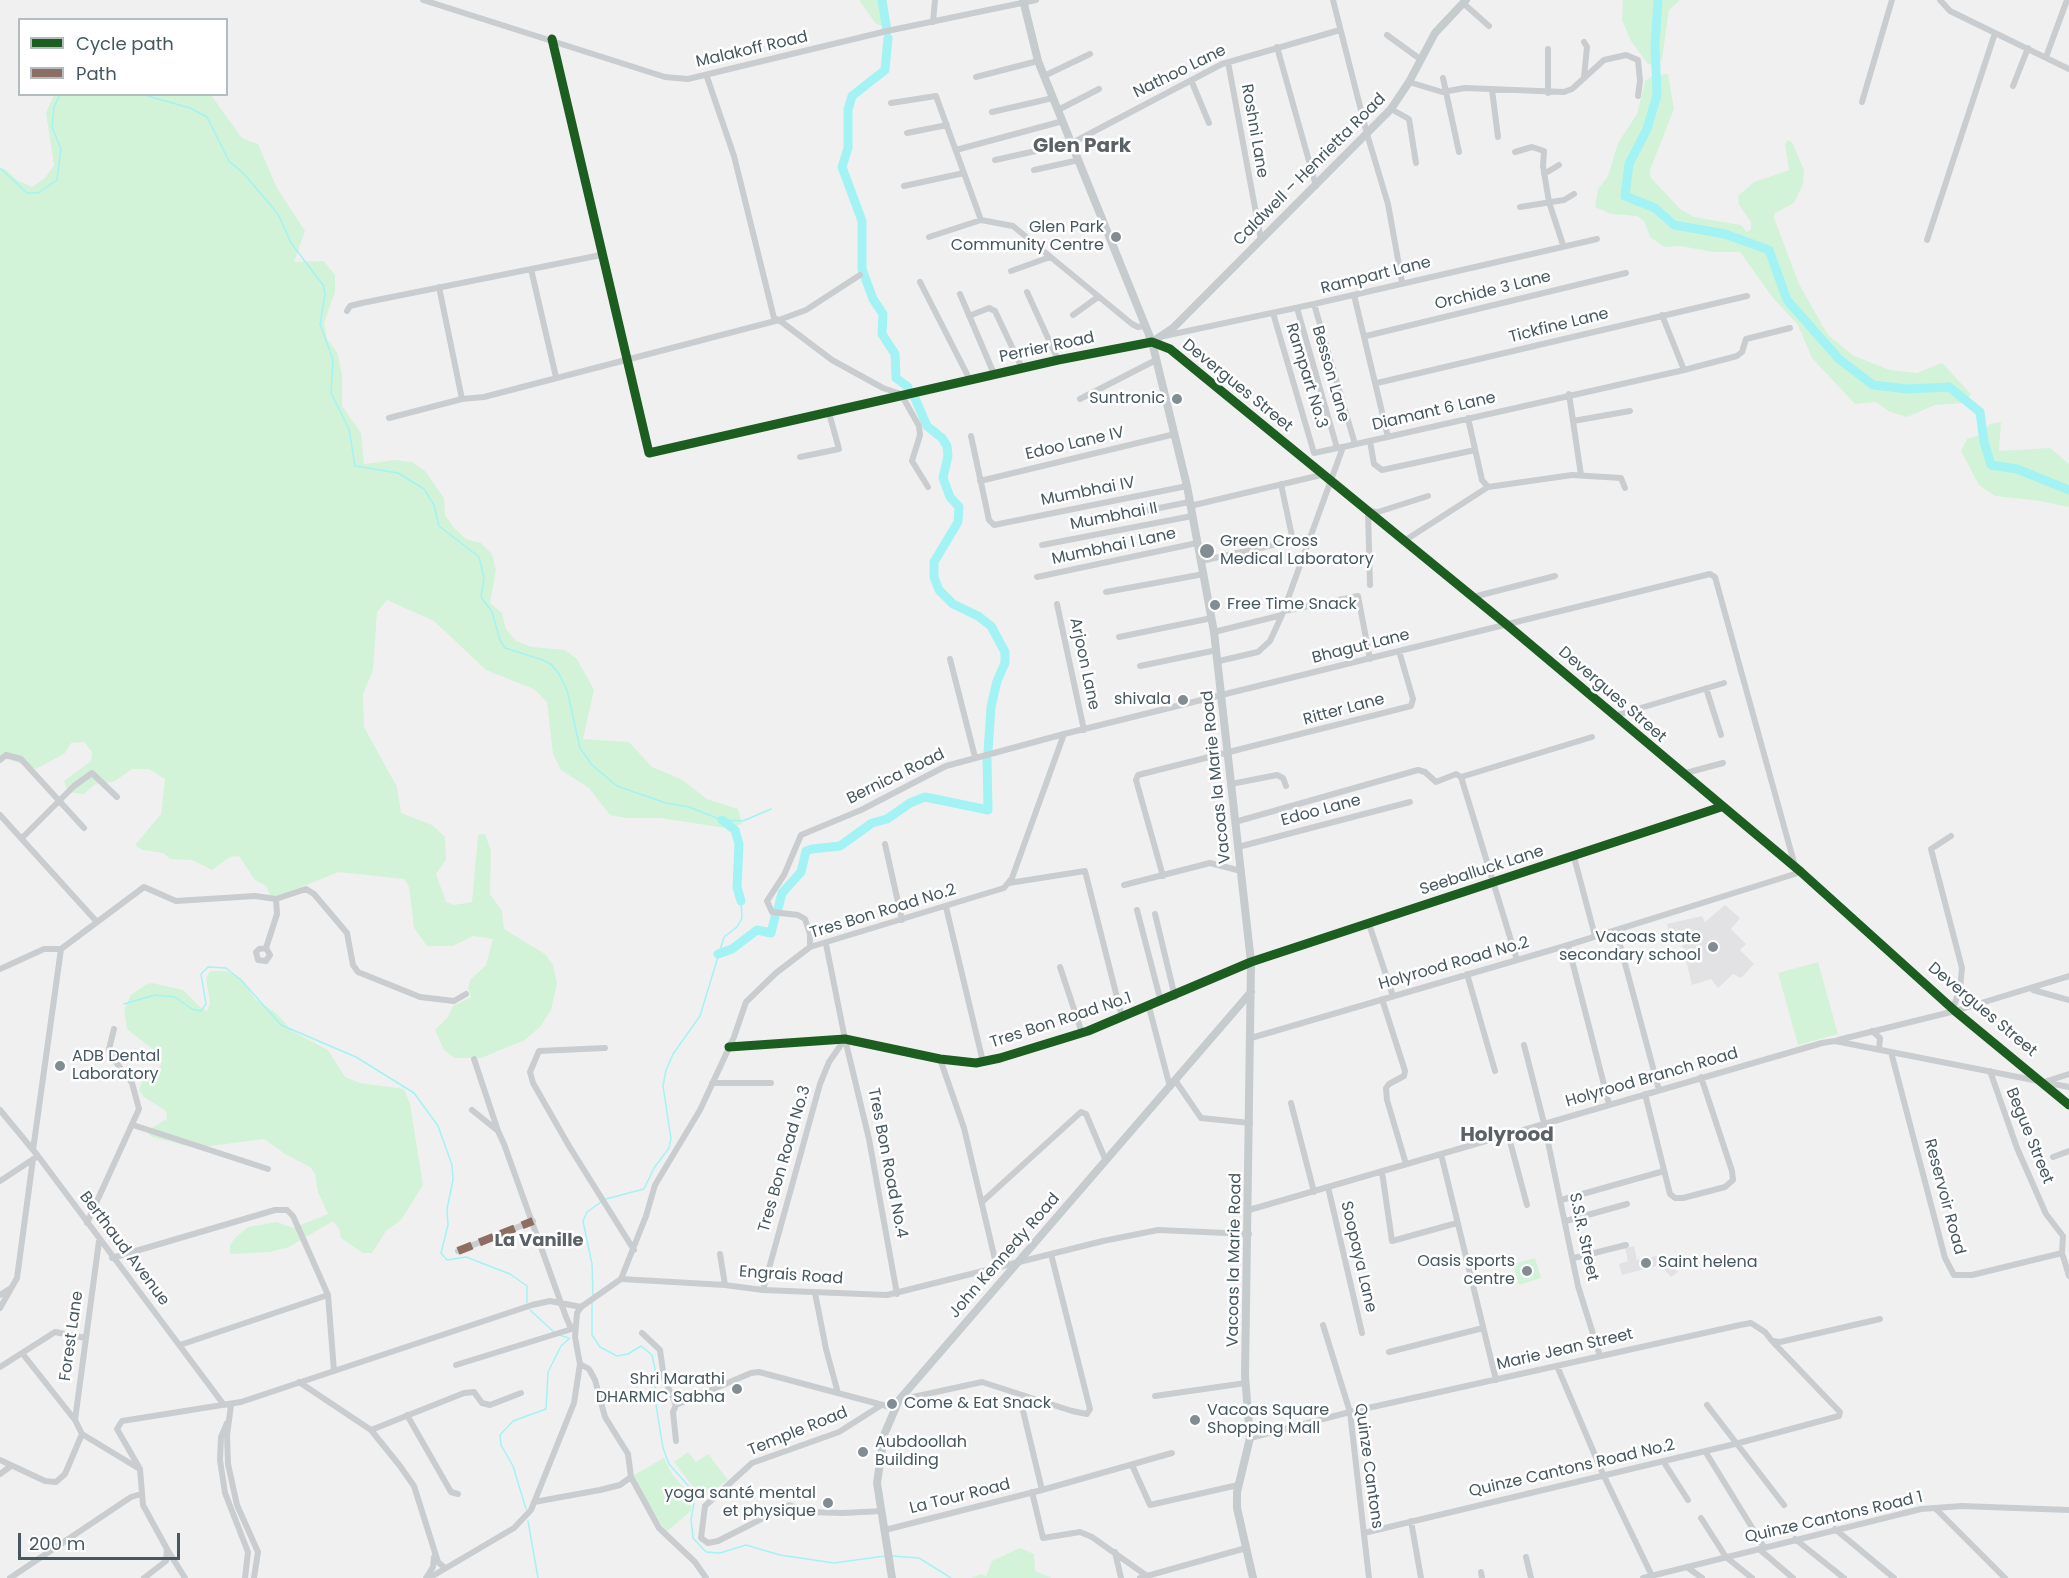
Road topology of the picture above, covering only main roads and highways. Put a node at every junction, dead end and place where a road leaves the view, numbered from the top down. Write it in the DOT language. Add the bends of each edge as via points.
graph roads {
  1 [pos="1023,2"];
  2 [pos="1465,2"];
  3 [pos="1152,342"];
  4 [pos="1251,992"];
  5 [pos="892,1578"];
  6 [pos="1253,1578"];
  1 -- 3 [label="main road, Vacoas la Marie Road" via="1038,61"];
  2 -- 3 [label="main road, Caldwell – Henrietta Road" via="1435,33 1391,109 1173,328"];
  3 -- 4 [label="main road, Vacoas la Marie Road" via="1190,504 1217,650"];
  4 -- 5 [label="main road, John Kennedy Road" via="894,1408 878,1469"];
  4 -- 6 [label="main road, Vacoas la Marie Road" via="1246,1383 1250,1438 1238,1485 1237,1508"];
}
